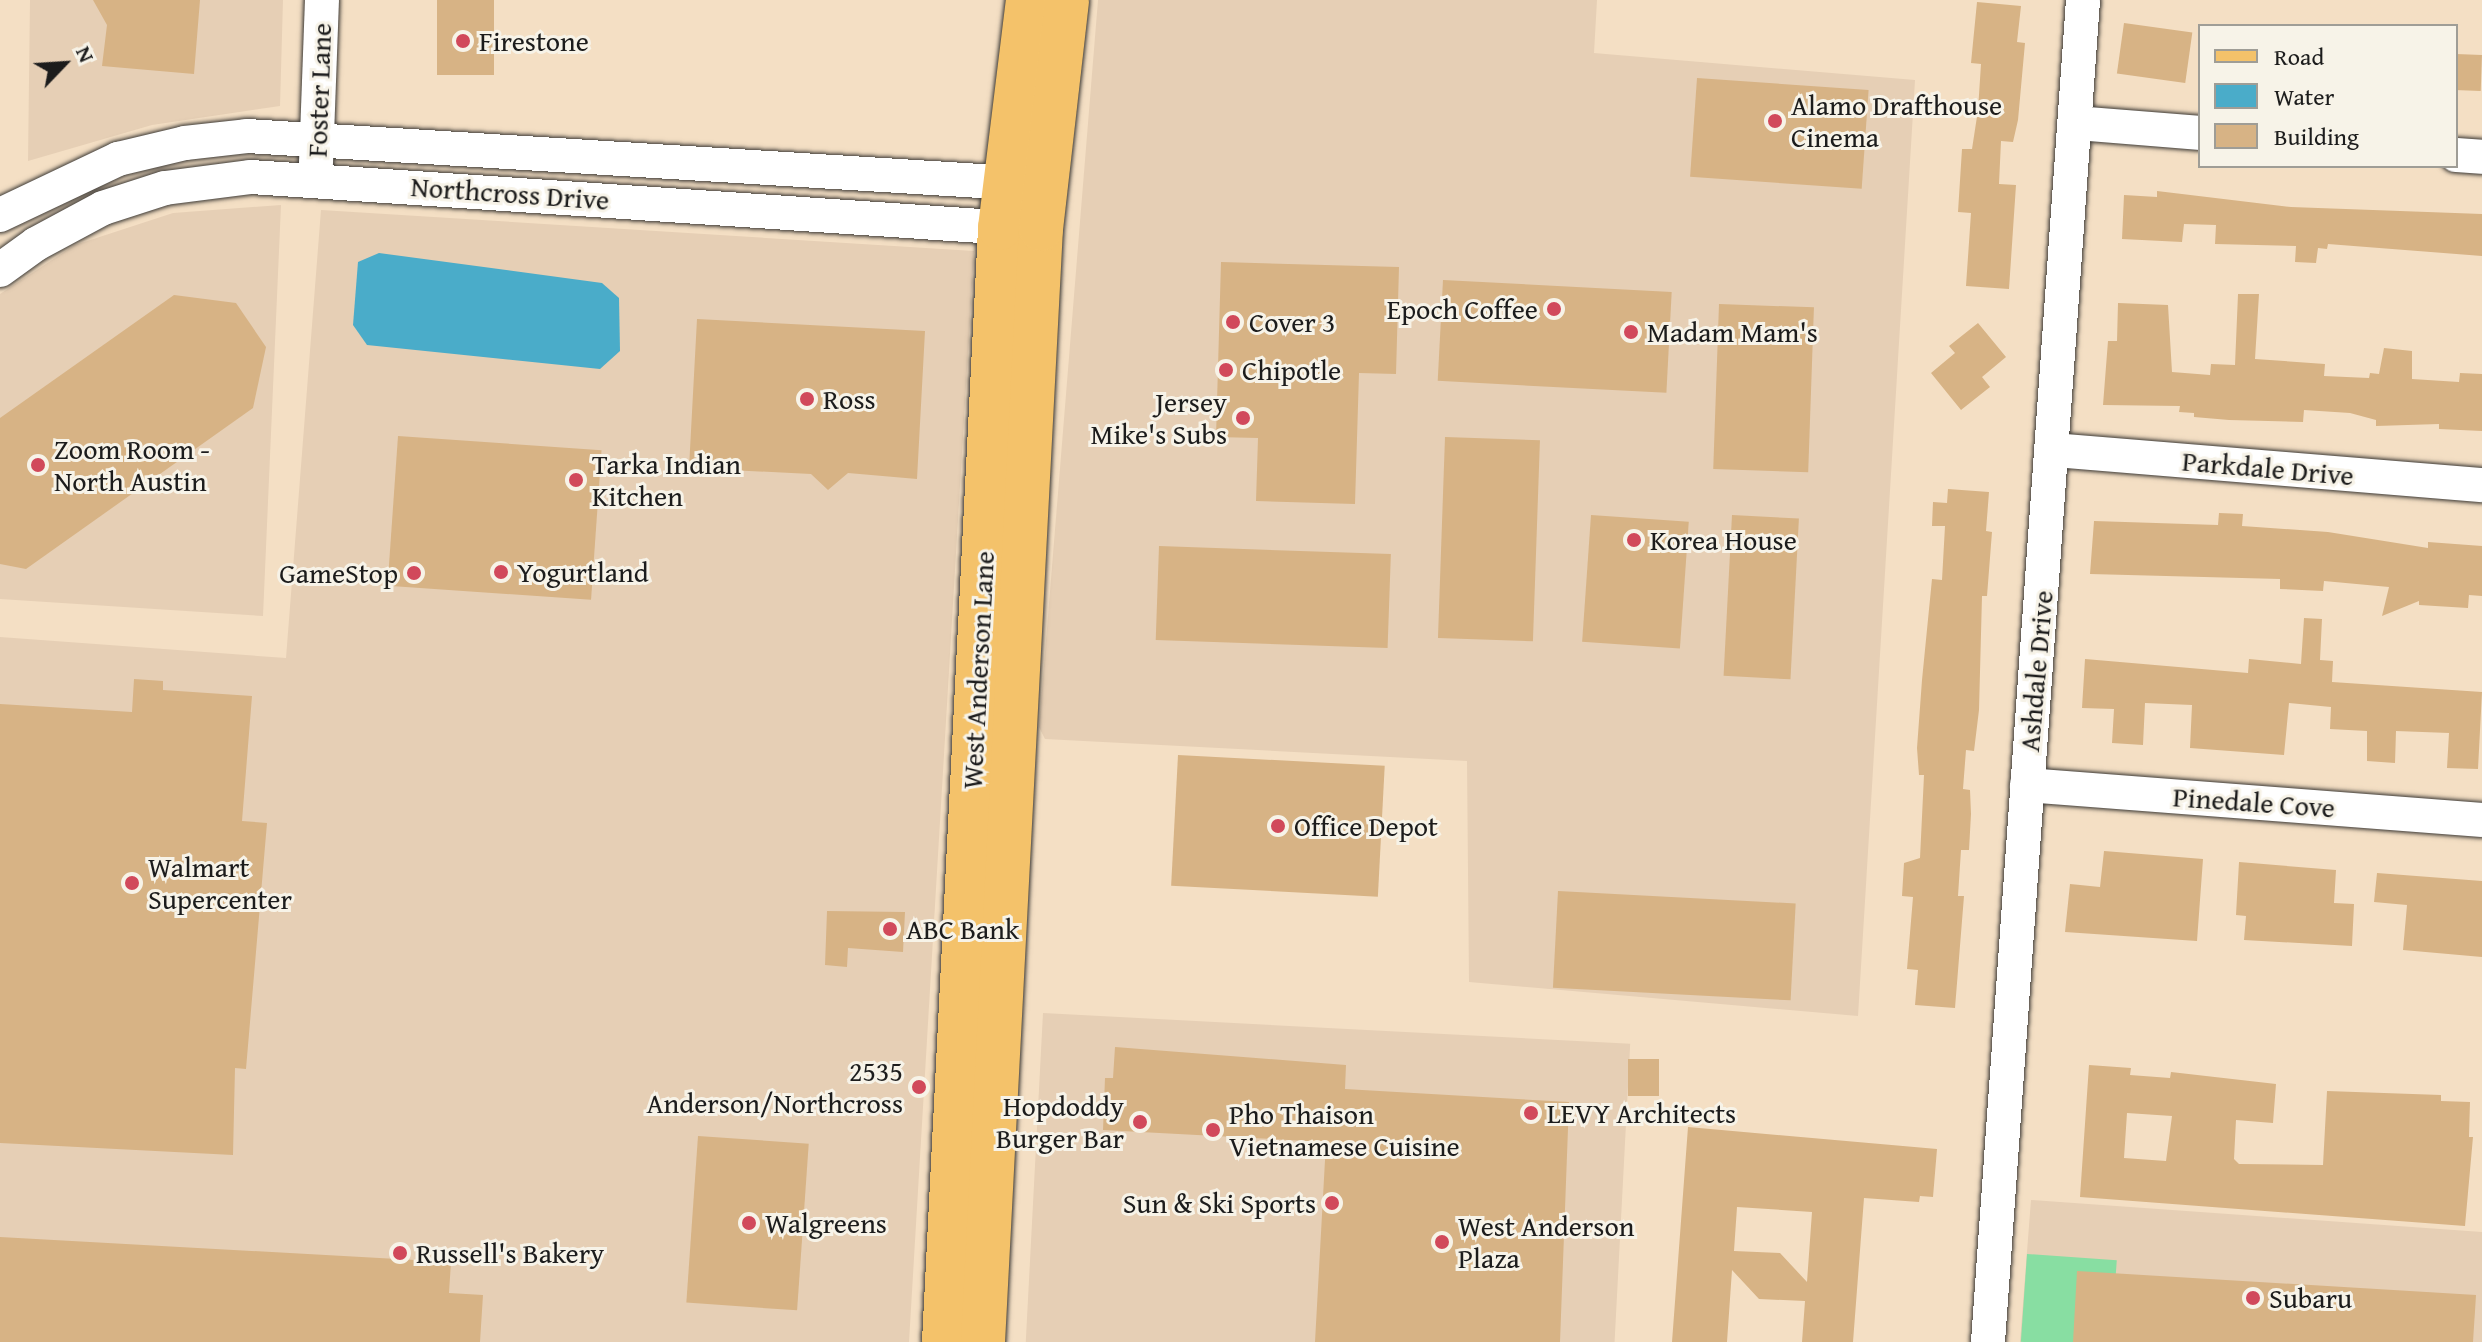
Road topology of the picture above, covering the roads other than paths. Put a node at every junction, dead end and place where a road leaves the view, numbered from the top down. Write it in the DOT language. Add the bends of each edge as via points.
graph roads {
  1 [pos="322,0"];
  2 [pos="1028,0"];
  3 [pos="1067,0"];
  4 [pos="2083,0"];
  5 [pos="2076,123"];
  6 [pos="2198,133"];
  7 [pos="318,140"];
  8 [pos="2458,155"];
  9 [pos="2482,157"];
  10 [pos="648,161"];
  11 [pos="315,179"];
  12 [pos="1025,184"];
  13 [pos="651,203"];
  14 [pos="0,215"];
  15 [pos="1021,229"];
  16 [pos="0,270"];
  17 [pos="2054,450"];
  18 [pos="2482,485"];
  19 [pos="988,490"];
  20 [pos="1020,685"];
  21 [pos="2027,785"];
  22 [pos="2482,820"];
  23 [pos="990,849"];
  24 [pos="944,1342"];
  25 [pos="983,1342"];
  26 [pos="1988,1342"];
  1 -- 7 [label="street, Foster Lane"];
  2 -- 12 [label="main road, West Anderson Lane"];
  3 -- 12 [label="main road, West Anderson Lane"];
  4 -- 5 [label="street, Ashdale Drive"];
  5 -- 6 [label="street"];
  5 -- 17 [label="street, Ashdale Drive"];
  7 -- 10 [label="street, Northcross Drive"];
  7 -- 11 [label="street, Foster Lane"];
  7 -- 14 [label="street, Northcross Drive" via="247,136 185,143 85,171"];
  8 -- 9 [label="street"];
  10 -- 12 [label="street, Northcross Drive"];
  10 -- 13 [label="street"];
  11 -- 13 [label="street, Northcross Drive"];
  11 -- 16 [label="street, Northcross Drive" via="192,183 130,198 71,223"];
  12 -- 15 [label="main road, West Anderson Lane"];
  13 -- 15 [label="street, Northcross Drive"];
  15 -- 19 [label="main road, West Anderson Lane"];
  15 -- 20 [label="main road, West Anderson Lane"];
  17 -- 18 [label="street, Parkdale Drive"];
  17 -- 21 [label="street, Ashdale Drive"];
  19 -- 20 [label="main road" via="1003,533 997,659"];
  19 -- 23 [label="main road, West Anderson Lane"];
  20 -- 23 [label="main road, West Anderson Lane"];
  21 -- 22 [label="street, Pinedale Cove"];
  21 -- 26 [label="street, Ashdale Drive"];
  23 -- 24 [label="main road, West Anderson Lane"];
  23 -- 25 [label="main road, West Anderson Lane"];
}
